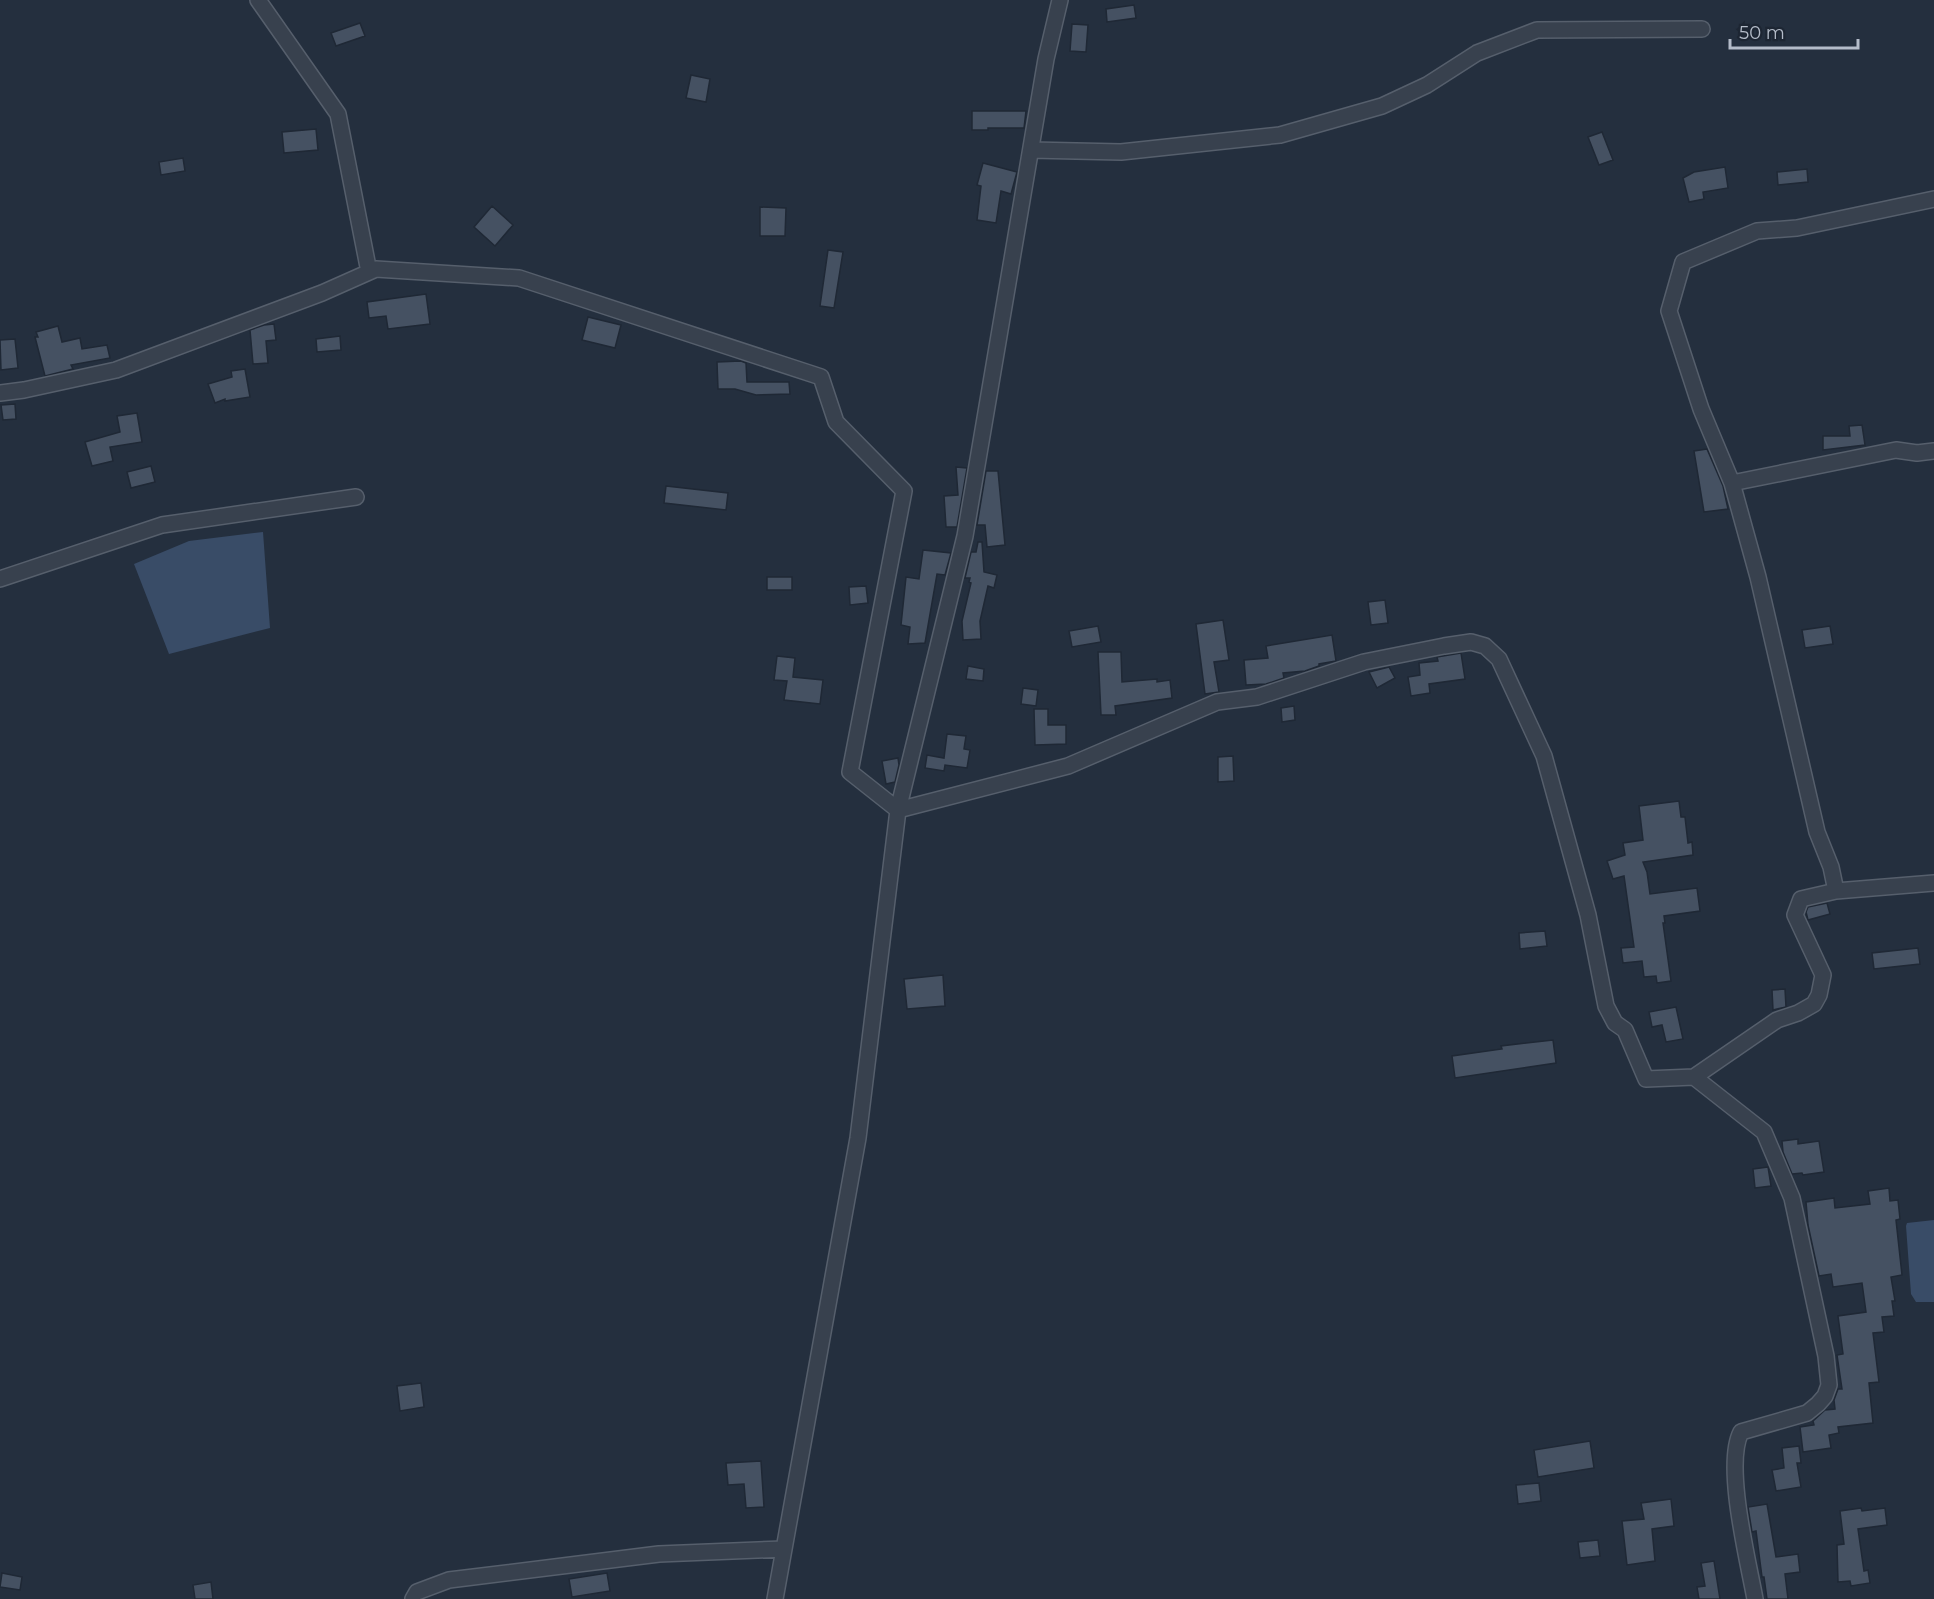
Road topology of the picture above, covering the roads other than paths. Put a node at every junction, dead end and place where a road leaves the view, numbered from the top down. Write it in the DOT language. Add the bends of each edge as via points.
graph roads {
  1 [pos="258,0"];
  2 [pos="1060,0"];
  3 [pos="1702,29"];
  4 [pos="1031,150"];
  5 [pos="1934,199"];
  6 [pos="369,272"];
  7 [pos="0,393"];
  8 [pos="1934,451"];
  9 [pos="1732,483"];
  10 [pos="356,497"];
  11 [pos="0,579"];
  12 [pos="898,810"];
  13 [pos="1934,883"];
  14 [pos="1836,891"];
  15 [pos="1694,1077"];
  16 [pos="784,1549"];
  17 [pos="413,1599"];
  18 [pos="775,1599"];
  19 [pos="1755,1599"];
  1 -- 6 [label="street" via="338,114"];
  2 -- 4 [label="street"];
  3 -- 4 [label="street" via="1537,30 1477,53 1427,85 1382,106 1280,135 1121,152"];
  4 -- 12 [label="street" via="965,536"];
  5 -- 9 [label="street" via="1797,228 1757,231 1683,262 1669,311 1701,409"];
  6 -- 7 [label="street" via="116,370"];
  6 -- 12 [label="street" via="376,269 519,278 821,377 836,422 904,491 850,772"];
  8 -- 9 [label="street" via="1896,450"];
  9 -- 14 [label="street" via="1758,577 1817,832 1832,867"];
  10 -- 11 [label="street" via="162,525"];
  12 -- 15 [label="street" via="1068,766 1217,702 1257,697 1364,662 1477,643 1499,659 1544,756 1588,915 1606,1006 1615,1023 1625,1030 1646,1080"];
  12 -- 16 [label="street" via="858,1138"];
  13 -- 14 [label="street"];
  14 -- 15 [label="street" via="1801,899 1795,915 1823,975 1814,1004 1777,1020"];
  15 -- 19 [label="street" via="1764,1132 1792,1198 1826,1356 1829,1386 1818,1404 1807,1413 1741,1432 1736,1442 1734,1474"];
  16 -- 17 [label="street" via="659,1554 449,1580 417,1593"];
  16 -- 18 [label="street"];
}
